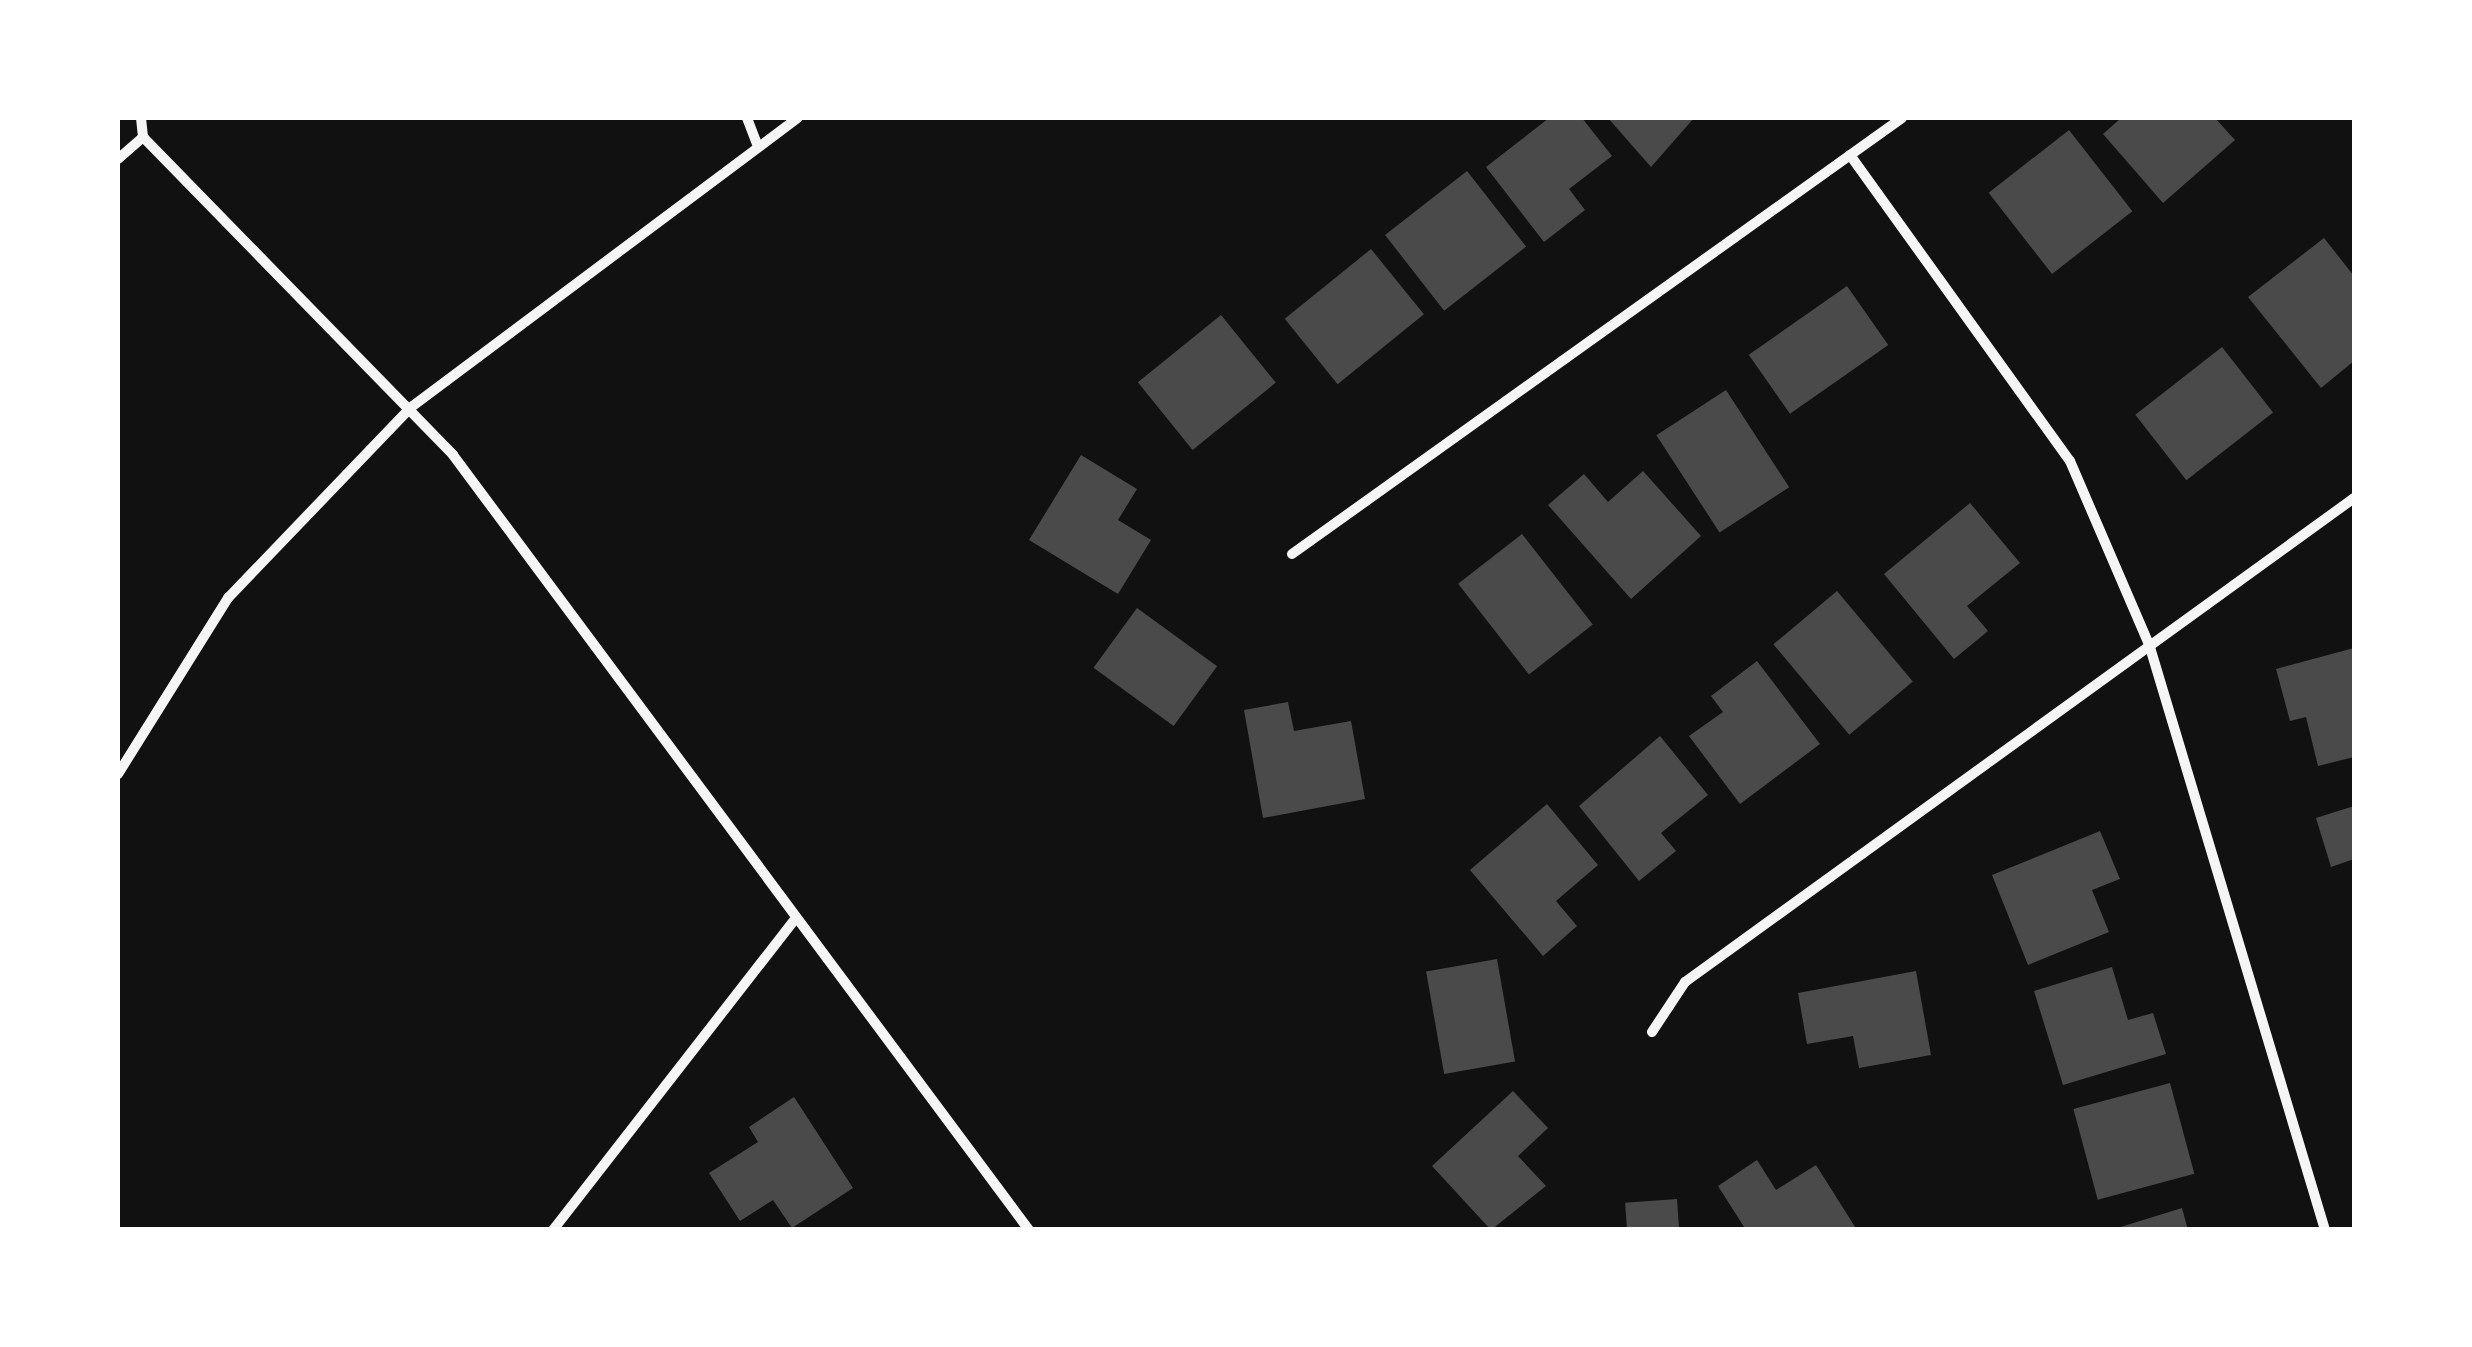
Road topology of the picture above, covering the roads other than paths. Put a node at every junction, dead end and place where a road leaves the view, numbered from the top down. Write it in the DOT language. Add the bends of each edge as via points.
graph roads {
  1 [pos="141,118"];
  2 [pos="747,118"];
  3 [pos="798,118"];
  4 [pos="1902,118"];
  5 [pos="143,137"];
  6 [pos="758,146"];
  7 [pos="1850,155"];
  8 [pos="118,158"];
  9 [pos="410,408"];
  10 [pos="2354,498"];
  11 [pos="1292,554"];
  12 [pos="2149,644"];
  13 [pos="118,774"];
  14 [pos="796,918"];
  15 [pos="1652,1032"];
  16 [pos="553,1230"];
  17 [pos="1029,1230"];
  18 [pos="2325,1230"];
  1 -- 5 [label="street"];
  2 -- 6 [label="street"];
  3 -- 6 [label="street"];
  4 -- 7 [label="street"];
  5 -- 8 [label="street"];
  5 -- 9 [label="street"];
  6 -- 9 [label="street"];
  7 -- 11 [label="street"];
  7 -- 12 [label="street" via="2070,462"];
  9 -- 13 [label="street" via="228,598"];
  9 -- 14 [label="street"];
  10 -- 12 [label="street"];
  12 -- 15 [label="street" via="1685,982"];
  12 -- 18 [label="street"];
  14 -- 16 [label="street"];
  14 -- 17 [label="street"];
}
